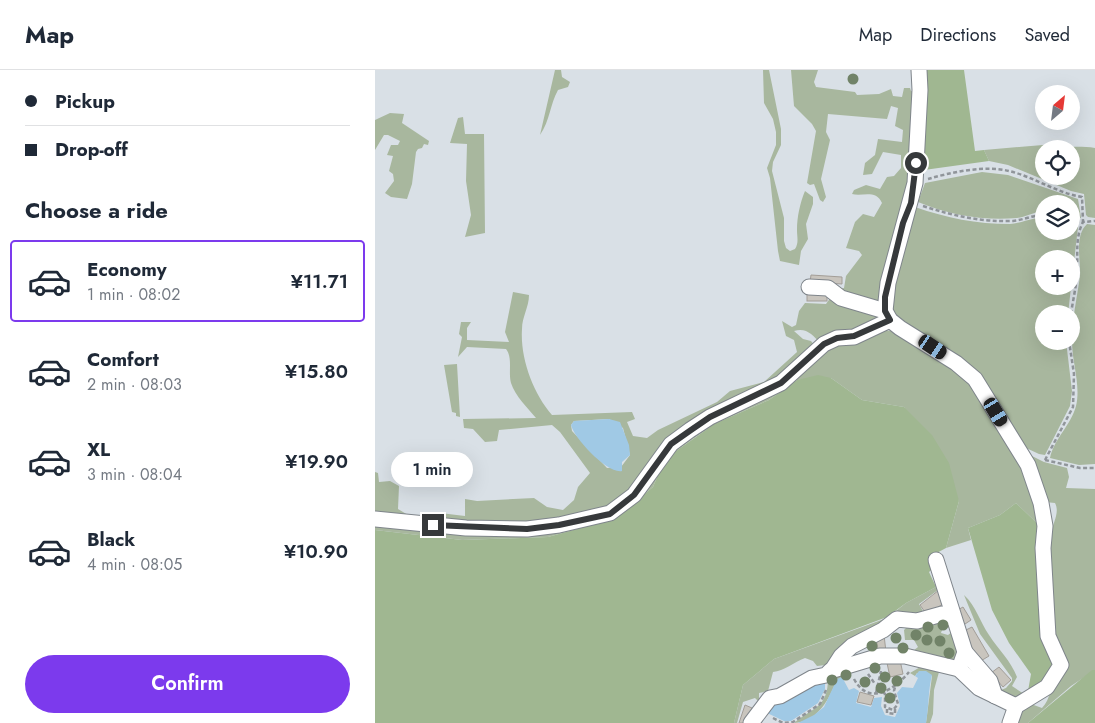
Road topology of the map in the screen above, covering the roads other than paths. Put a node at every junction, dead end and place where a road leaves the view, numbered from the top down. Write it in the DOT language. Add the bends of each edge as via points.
graph roads {
  1 [pos="919,70"];
  2 [pos="809,287"];
  3 [pos="887,315"];
  4 [pos="375,519"];
  5 [pos="936,560"];
  6 [pos="953,619"];
  7 [pos="965,652"];
  8 [pos="959,669"];
  9 [pos="835,671"];
  10 [pos="995,696"];
  11 [pos="1016,706"];
  12 [pos="756,717"];
  13 [pos="1010,723"];
  1 -- 3 [label="street" via="915,182 888,283"];
  2 -- 3 [label="street" via="828,288 841,298"];
  3 -- 4 [label="street" via="854,336 824,344 781,383 710,417 671,444 634,495 610,514 527,529 466,528"];
  3 -- 11 [label="street" via="975,379 1025,459 1035,484 1045,526 1043,548 1048,636 1061,665 1047,687"];
  5 -- 6 [label="street"];
  6 -- 7 [label="street"];
  6 -- 9 [label="street" via="942,614 917,621 897,619 852,646 841,656"];
  7 -- 8 [label="street"];
  7 -- 10 [label="street" via="990,681"];
  8 -- 9 [label="street" via="898,655"];
  8 -- 10 [label="street" via="979,688"];
  9 -- 12 [label="street" via="770,698"];
  10 -- 11 [label="street"];
  11 -- 13 [label="street"];
}
